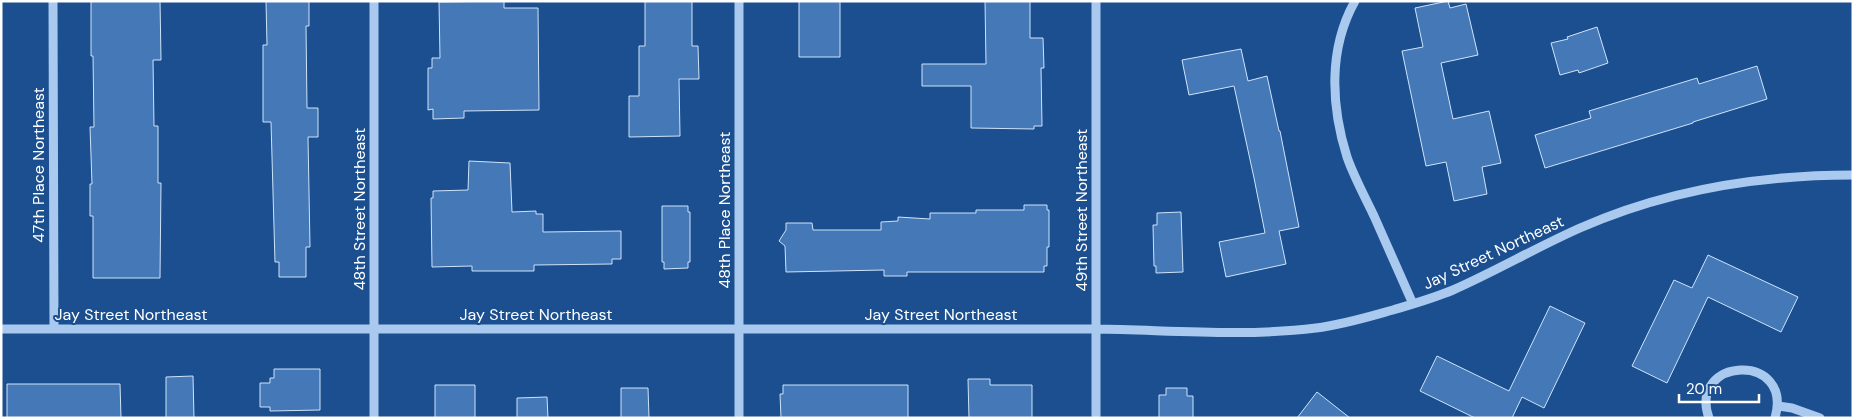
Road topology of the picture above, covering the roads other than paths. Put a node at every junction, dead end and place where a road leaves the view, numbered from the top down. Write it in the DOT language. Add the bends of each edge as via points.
graph roads {
  1 [pos="53,1"];
  2 [pos="374,1"];
  3 [pos="739,1"];
  4 [pos="1096,1"];
  5 [pos="1355,1"];
  6 [pos="1853,174"];
  7 [pos="1414,304"];
  8 [pos="1,329"];
  9 [pos="54,329"];
  10 [pos="374,329"];
  11 [pos="739,329"];
  12 [pos="1096,329"];
  13 [pos="1778,406"];
  14 [pos="374,418"];
  15 [pos="739,418"];
  16 [pos="1096,418"];
  17 [pos="1709,418"];
  18 [pos="1775,418"];
  19 [pos="1820,418"];
  1 -- 9 [label="street, 47th Place Northeast"];
  2 -- 10 [label="street, 48th Street Northeast"];
  3 -- 11 [label="street, 48th Place Northeast"];
  4 -- 12 [label="street, 49th Street Northeast"];
  5 -- 7 [label="street" via="1338,43 1334,77 1337,118 1348,158"];
  6 -- 7 [label="street, Jay Street Northeast" via="1765,179 1690,191 1639,205 1580,228 1451,291"];
  7 -- 12 [label="street, Jay Street Northeast" via="1310,329 1251,332"];
  8 -- 9 [label="street, Jay Street Northeast"];
  9 -- 10 [label="street, Jay Street Northeast"];
  10 -- 11 [label="street, Jay Street Northeast"];
  10 -- 14 [label="street, 48th Street Northeast"];
  11 -- 12 [label="street, Jay Street Northeast"];
  11 -- 15 [label="street, 48th Place Northeast"];
  12 -- 16 [label="street, 49th Street Northeast"];
  13 -- 17 [label="street" via="1769,380 1749,370 1737,369 1716,379 1710,389 1706,400"];
  13 -- 18 [label="street"];
  13 -- 19 [label="street"];
}
